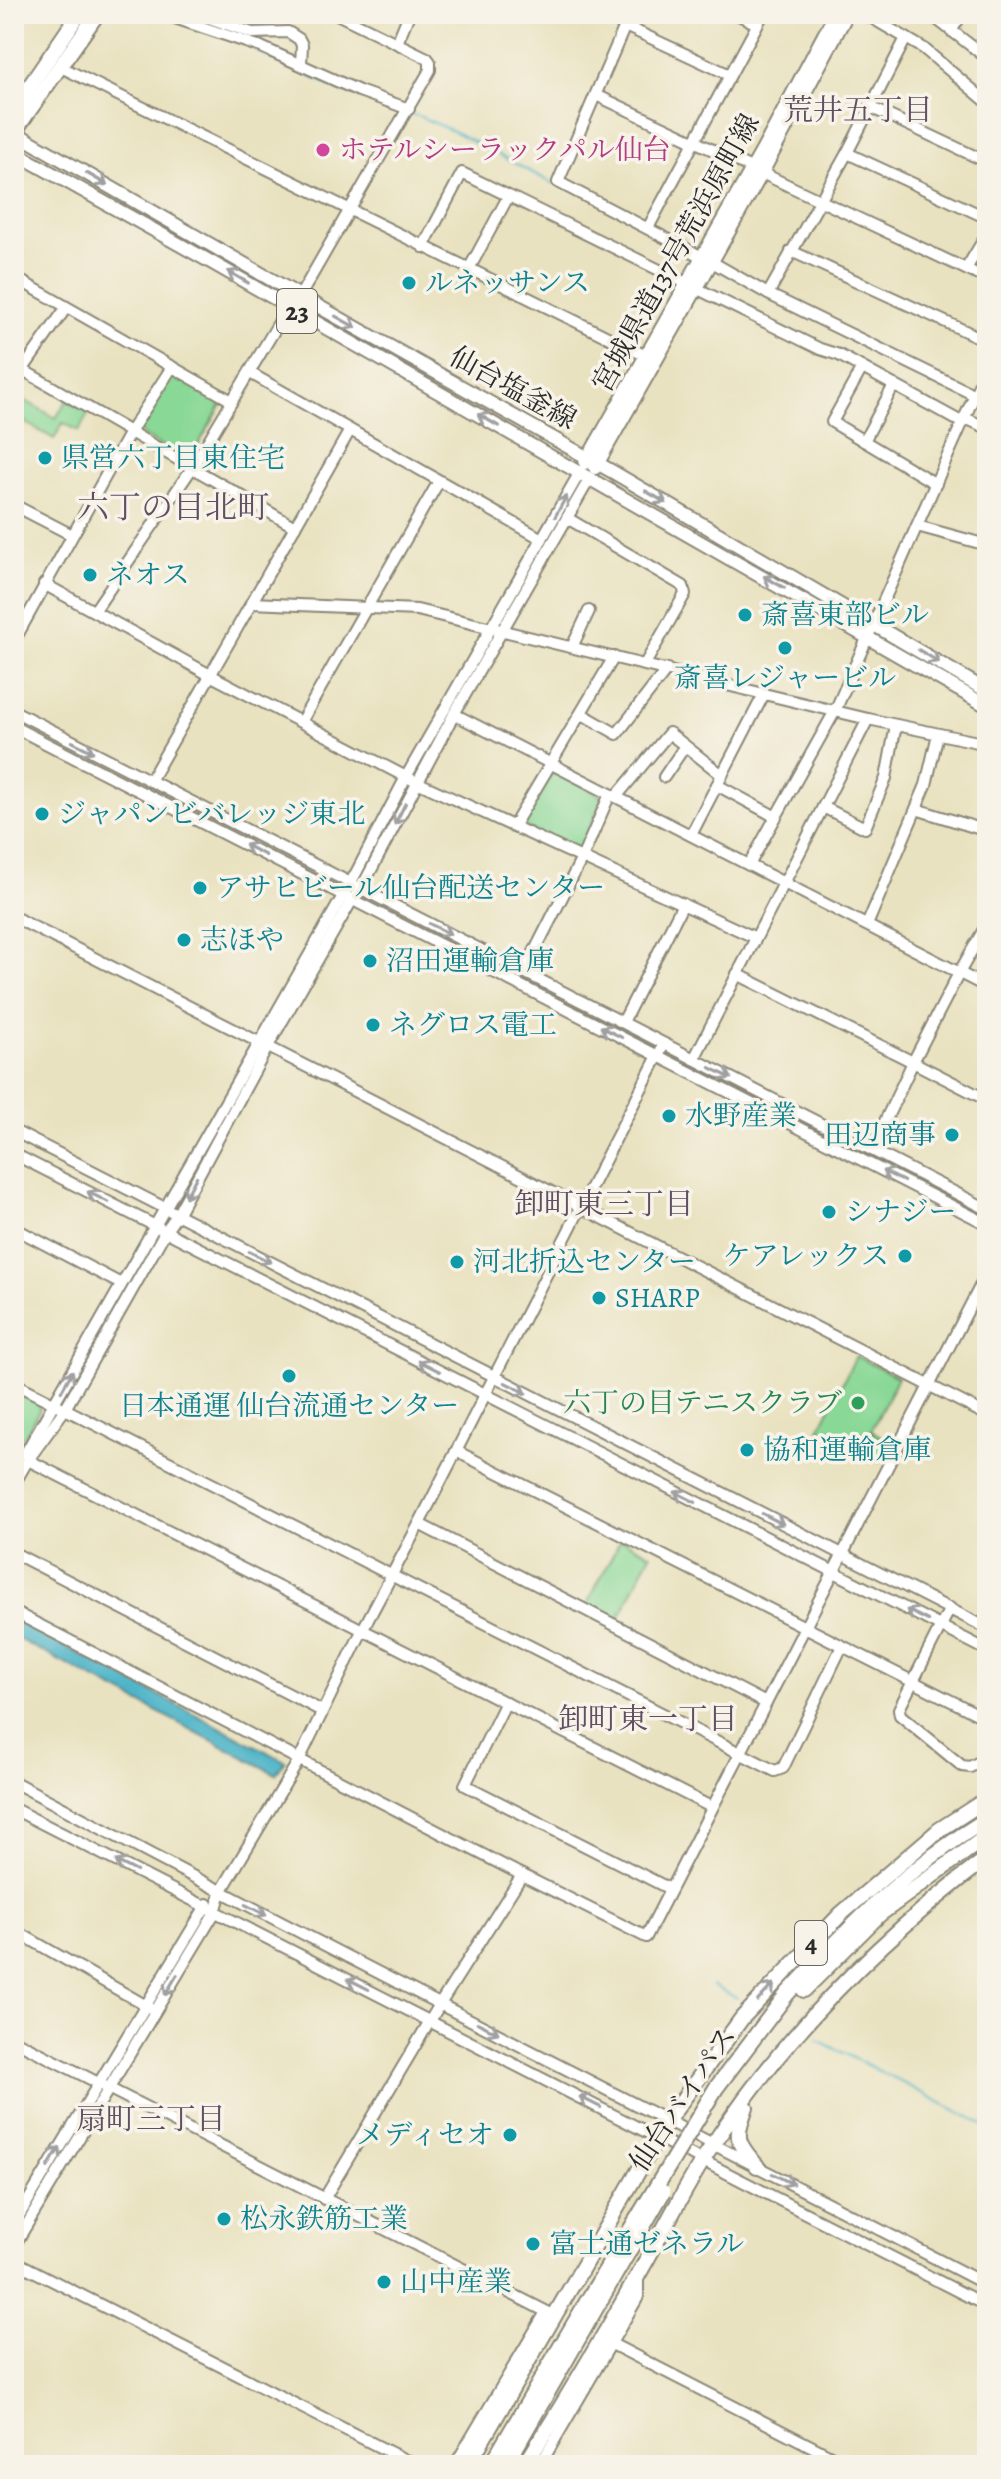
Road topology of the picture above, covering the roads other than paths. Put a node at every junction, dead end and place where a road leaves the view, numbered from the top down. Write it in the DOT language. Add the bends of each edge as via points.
graph roads {
  1 [pos="79,14"];
  2 [pos="97,14"];
  3 [pos="163,14"];
  4 [pos="198,14"];
  5 [pos="337,14"];
  6 [pos="409,14"];
  7 [pos="630,14"];
  8 [pos="737,14"];
  9 [pos="835,14"];
  10 [pos="847,14"];
  11 [pos="865,14"];
  12 [pos="930,14"];
  13 [pos="962,14"];
  14 [pos="760,19"];
  15 [pos="625,26"];
  16 [pos="951,31"];
  17 [pos="906,38"];
  18 [pos="397,43"];
  19 [pos="986,55"];
  20 [pos="301,64"];
  21 [pos="59,66"];
  22 [pos="730,75"];
  23 [pos="596,95"];
  24 [pos="987,102"];
  25 [pos="870,107"];
  26 [pos="14,109"];
  27 [pos="409,109"];
  28 [pos="14,132"];
  29 [pos="695,141"];
  30 [pos="14,152"];
  31 [pos="847,153"];
  32 [pos="987,162"];
  33 [pos="757,170"];
  34 [pos="508,197"];
  35 [pos="821,200"];
  36 [pos="350,211"];
  37 [pos="987,218"];
  38 [pos="648,228"];
  39 [pos="987,234"];
  40 [pos="423,247"];
  41 [pos="791,251"];
  42 [pos="707,259"];
  43 [pos="469,269"];
  44 [pos="966,269"];
  45 [pos="14,277"];
  46 [pos="987,279"];
  47 [pos="692,285"];
  48 [pos="768,294"];
  49 [pos="300,296"];
  50 [pos="290,307"];
  51 [pos="66,308"];
  52 [pos="987,341"];
  53 [pos="651,358"];
  54 [pos="172,367"];
  55 [pos="987,367"];
  56 [pos="18,368"];
  57 [pos="862,368"];
  58 [pos="250,373"];
  59 [pos="14,382"];
  60 [pos="894,385"];
  61 [pos="976,395"];
  62 [pos="232,401"];
  63 [pos="987,401"];
  64 [pos="964,420"];
  65 [pos="987,428"];
  66 [pos="350,430"];
  67 [pos="130,432"];
  68 [pos="864,441"];
  69 [pos="593,461"];
  70 [pos="192,468"];
  71 [pos="585,475"];
  72 [pos="439,481"];
  73 [pos="936,484"];
  74 [pos="14,505"];
  75 [pos="567,518"];
  76 [pos="917,526"];
  77 [pos="295,527"];
  78 [pos="72,535"];
  79 [pos="542,539"];
  80 [pos="987,545"];
  81 [pos="44,584"];
  82 [pos="251,603"];
  83 [pos="366,609"];
  84 [pos="95,610"];
  85 [pos="589,611"];
  86 [pos="874,623"];
  87 [pos="497,629"];
  88 [pos="867,636"];
  89 [pos="14,641"];
  90 [pos="572,647"];
  91 [pos="614,657"];
  92 [pos="645,664"];
  93 [pos="667,669"];
  94 [pos="210,675"];
  95 [pos="987,691"];
  96 [pos="764,694"];
  97 [pos="987,706"];
  98 [pos="14,711"];
  99 [pos="835,711"];
  100 [pos="454,714"];
  101 [pos="582,714"];
  102 [pos="868,719"];
  103 [pos="301,722"];
  104 [pos="896,725"];
  105 [pos="14,727"];
  106 [pos="938,734"];
  107 [pos="987,744"];
  108 [pos="685,746"];
  109 [pos="552,764"];
  110 [pos="664,777"];
  111 [pos="411,780"];
  112 [pos="720,780"];
  113 [pos="150,781"];
  114 [pos="613,795"];
  115 [pos="823,807"];
  116 [pos="916,809"];
  117 [pos="776,817"];
  118 [pos="513,827"];
  119 [pos="987,831"];
  120 [pos="691,835"];
  121 [pos="582,858"];
  122 [pos="749,865"];
  123 [pos="784,883"];
  124 [pos="350,884"];
  125 [pos="361,889"];
  126 [pos="348,898"];
  127 [pos="683,904"];
  128 [pos="14,917"];
  129 [pos="987,924"];
  130 [pos="867,925"];
  131 [pos="756,938"];
  132 [pos="524,972"];
  133 [pos="959,973"];
  134 [pos="737,974"];
  135 [pos="987,987"];
  136 [pos="623,1022"];
  137 [pos="263,1044"];
  138 [pos="664,1044"];
  139 [pos="658,1056"];
  140 [pos="694,1059"];
  141 [pos="913,1062"];
  142 [pos="987,1100"];
  143 [pos="14,1131"];
  144 [pos="872,1149"];
  145 [pos="14,1154"];
  146 [pos="582,1206"];
  147 [pos="166,1209"];
  148 [pos="987,1209"];
  149 [pos="177,1215"];
  150 [pos="987,1224"];
  151 [pos="14,1228"];
  152 [pos="160,1229"];
  153 [pos="987,1273"];
  154 [pos="121,1284"];
  155 [pos="494,1376"];
  156 [pos="14,1383"];
  157 [pos="929,1386"];
  158 [pos="485,1394"];
  159 [pos="54,1403"];
  160 [pos="65,1409"];
  161 [pos="987,1415"];
  162 [pos="456,1451"];
  163 [pos="28,1460"];
  164 [pos="14,1473"];
  165 [pos="14,1484"];
  166 [pos="419,1524"];
  167 [pos="14,1553"];
  168 [pos="841,1554"];
  169 [pos="832,1572"];
  170 [pos="392,1575"];
  171 [pos="950,1608"];
  172 [pos="14,1612"];
  173 [pos="804,1626"];
  174 [pos="941,1626"];
  175 [pos="987,1628"];
  176 [pos="363,1629"];
  177 [pos="842,1646"];
  178 [pos="987,1650"];
  179 [pos="913,1681"];
  180 [pos="506,1702"];
  181 [pos="766,1703"];
  182 [pos="322,1711"];
  183 [pos="987,1719"];
  184 [pos="740,1752"];
  185 [pos="987,1758"];
  186 [pos="299,1760"];
  187 [pos="14,1782"];
  188 [pos="987,1799"];
  189 [pos="711,1807"];
  190 [pos="14,1809"];
  191 [pos="987,1819"];
  192 [pos="987,1836"];
  193 [pos="987,1858"];
  194 [pos="522,1875"];
  195 [pos="670,1889"];
  196 [pos="221,1892"];
  197 [pos="204,1906"];
  198 [pos="215,1912"];
  199 [pos="14,1930"];
  200 [pos="791,1997"];
  201 [pos="440,2004"];
  202 [pos="150,2008"];
  203 [pos="430,2021"];
  204 [pos="14,2040"];
  205 [pos="104,2085"];
  206 [pos="753,2087"];
  207 [pos="668,2120"];
  208 [pos="659,2137"];
  209 [pos="713,2144"];
  210 [pos="703,2159"];
  211 [pos="757,2166"];
  212 [pos="324,2199"];
  213 [pos="14,2224"];
  214 [pos="14,2246"];
  215 [pos="14,2261"];
  216 [pos="987,2285"];
  217 [pos="600,2291"];
  218 [pos="987,2306"];
  219 [pos="550,2314"];
  220 [pos="606,2341"];
  221 [pos="987,2460"];
  222 [pos="415,2465"];
  223 [pos="455,2465"];
  224 [pos="468,2465"];
  225 [pos="491,2465"];
  226 [pos="506,2465"];
  227 [pos="525,2465"];
  228 [pos="540,2465"];
  229 [pos="848,2465"];
  230 [pos="984,2465"];
  1 -- 26 [label="highway"];
  2 -- 21 [label="highway"];
  3 -- 20 [label="street"];
  4 -- 20 [label="street" via="252,33 294,34 302,45"];
  5 -- 18 [label="street"];
  6 -- 18 [label="street"];
  7 -- 15 [label="street"];
  8 -- 14 [label="street"];
  9 -- 33 [label="main road, 宮城県道137号荒浜原町線"];
  10 -- 33 [label="main road, 宮城県道137号荒浜原町線"];
  11 -- 17 [label="street"];
  12 -- 16 [label="street"];
  13 -- 16 [label="street"];
  14 -- 22 [label="street"];
  15 -- 22 [label="street"];
  15 -- 23 [label="street"];
  16 -- 19 [label="street"];
  17 -- 24 [label="street"];
  17 -- 25 [label="street"];
  18 -- 27 [label="street" via="430,62"];
  20 -- 27 [label="street"];
  21 -- 28 [label="highway"];
  21 -- 36 [label="street"];
  22 -- 29 [label="street"];
  23 -- 29 [label="street"];
  23 -- 38 [label="street" via="558,182"];
  25 -- 31 [label="street"];
  25 -- 32 [label="street"];
  27 -- 36 [label="street"];
  28 -- 49 [label="main road, 仙台塩釜線 / 23, one-way"];
  29 -- 33 [label="street"];
  29 -- 38 [label="street"];
  50 -- 30 [label="main road, 仙台塩釜線 / 23, one-way"];
  31 -- 35 [label="street"];
  31 -- 37 [label="street"];
  33 -- 35 [label="street"];
  33 -- 42 [label="main road, 宮城県道137号荒浜原町線"];
  34 -- 40 [label="street" via="462,173"];
  34 -- 43 [label="street"];
  34 -- 47 [label="street"];
  35 -- 41 [label="street"];
  35 -- 44 [label="street"];
  36 -- 40 [label="street"];
  36 -- 49 [label="street"];
  38 -- 42 [label="street"];
  39 -- 44 [label="street"];
  40 -- 43 [label="street"];
  41 -- 48 [label="street"];
  41 -- 52 [label="street"];
  42 -- 47 [label="main road, 宮城県道137号荒浜原町線"];
  42 -- 48 [label="street"];
  43 -- 53 [label="street"];
  44 -- 46 [label="street"];
  45 -- 51 [label="street"];
  47 -- 53 [label="main road, 宮城県道137号荒浜原町線"];
  47 -- 57 [label="street"];
  48 -- 61 [label="street"];
  49 -- 50 [label="street"];
  49 -- 69 [label="main road, 仙台塩釜線 / 23, one-way"];
  50 -- 58 [label="street"];
  71 -- 50 [label="main road, 仙台塩釜線 / 23, one-way"];
  51 -- 54 [label="street"];
  51 -- 56 [label="street"];
  53 -- 69 [label="main road, 宮城県道137号荒浜原町線"];
  54 -- 62 [label="street"];
  54 -- 67 [label="street"];
  55 -- 61 [label="street"];
  56 -- 59 [label="street"];
  56 -- 67 [label="street"];
  57 -- 60 [label="street"];
  57 -- 68 [label="street" via="832,422"];
  58 -- 62 [label="street"];
  58 -- 66 [label="street"];
  60 -- 64 [label="street"];
  60 -- 68 [label="street"];
  61 -- 63 [label="street"];
  61 -- 64 [label="street"];
  62 -- 70 [label="street"];
  64 -- 65 [label="street"];
  64 -- 73 [label="street"];
  66 -- 72 [label="street"];
  66 -- 77 [label="street"];
  67 -- 70 [label="street"];
  67 -- 78 [label="street"];
  68 -- 73 [label="street"];
  69 -- 71 [label="main road, 宮城県道137号荒浜原町線"];
  69 -- 86 [label="main road, 仙台塩釜線 / 23, one-way"];
  70 -- 77 [label="street"];
  70 -- 84 [label="street"];
  71 -- 75 [label="street"];
  79 -- 71 [label="street, one-way"];
  88 -- 71 [label="main road, 仙台塩釜線 / 23, one-way"];
  72 -- 79 [label="street"];
  72 -- 83 [label="street"];
  73 -- 76 [label="street"];
  74 -- 78 [label="street"];
  75 -- 87 [label="street"];
  75 -- 92 [label="street" via="683,586 685,594"];
  76 -- 80 [label="street"];
  76 -- 86 [label="street"];
  77 -- 82 [label="street"];
  78 -- 81 [label="street"];
  79 -- 87 [label="street"];
  81 -- 84 [label="street"];
  81 -- 89 [label="street"];
  82 -- 83 [label="street"];
  82 -- 94 [label="street"];
  83 -- 87 [label="street" via="417,610"];
  83 -- 103 [label="street"];
  84 -- 94 [label="street"];
  85 -- 90 [label="street"];
  86 -- 88 [label="street"];
  86 -- 95 [label="main road, 仙台塩釜線 / 23, one-way"];
  87 -- 90 [label="street"];
  87 -- 100 [label="street"];
  87 -- 111 [label="street"];
  88 -- 97 [label="main road, 仙台塩釜線 / 23"];
  88 -- 99 [label="street"];
  90 -- 91 [label="street"];
  91 -- 92 [label="street"];
  91 -- 101 [label="street"];
  92 -- 93 [label="street"];
  93 -- 96 [label="street"];
  93 -- 101 [label="street" via="617,734"];
  94 -- 103 [label="street"];
  94 -- 113 [label="street"];
  96 -- 99 [label="street"];
  96 -- 112 [label="street"];
  98 -- 113 [label="street, one-way"];
  99 -- 102 [label="street"];
  99 -- 117 [label="street"];
  100 -- 109 [label="street"];
  100 -- 111 [label="street"];
  101 -- 109 [label="street"];
  102 -- 104 [label="street"];
  102 -- 115 [label="street"];
  103 -- 111 [label="street"];
  104 -- 106 [label="street"];
  104 -- 115 [label="street" via="886,778 865,828"];
  126 -- 105 [label="street, one-way"];
  106 -- 107 [label="street"];
  106 -- 116 [label="street"];
  108 -- 110 [label="street"];
  108 -- 112 [label="street"];
  108 -- 114 [label="street" via="669,733"];
  109 -- 114 [label="street"];
  109 -- 118 [label="street"];
  111 -- 118 [label="street"];
  111 -- 124 [label="street"];
  111 -- 125 [label="street, one-way"];
  112 -- 117 [label="street"];
  112 -- 120 [label="street"];
  113 -- 124 [label="street"];
  114 -- 120 [label="street"];
  114 -- 121 [label="street"];
  115 -- 123 [label="street"];
  116 -- 119 [label="street"];
  116 -- 130 [label="street"];
  117 -- 122 [label="street"];
  118 -- 121 [label="street"];
  120 -- 122 [label="street"];
  121 -- 127 [label="street"];
  121 -- 132 [label="street"];
  122 -- 123 [label="street"];
  123 -- 130 [label="street"];
  123 -- 131 [label="street"];
  124 -- 125 [label="street"];
  124 -- 126 [label="street"];
  125 -- 126 [label="street"];
  125 -- 132 [label="street, one-way"];
  126 -- 137 [label="street"];
  139 -- 126 [label="street, one-way"];
  127 -- 131 [label="street"];
  127 -- 136 [label="street"];
  128 -- 137 [label="street"];
  129 -- 133 [label="street"];
  130 -- 133 [label="street"];
  131 -- 134 [label="street"];
  132 -- 136 [label="street"];
  133 -- 135 [label="street"];
  133 -- 141 [label="street"];
  134 -- 140 [label="street"];
  134 -- 141 [label="street"];
  136 -- 138 [label="street"];
  137 -- 146 [label="street"];
  137 -- 147 [label="street"];
  137 -- 149 [label="street, one-way"];
  138 -- 139 [label="street"];
  138 -- 140 [label="street"];
  139 -- 146 [label="street"];
  150 -- 139 [label="street, one-way"];
  140 -- 144 [label="street, one-way"];
  141 -- 142 [label="street"];
  141 -- 144 [label="street"];
  143 -- 147 [label="street"];
  144 -- 148 [label="street"];
  152 -- 145 [label="street, one-way"];
  146 -- 155 [label="street"];
  146 -- 157 [label="street"];
  147 -- 149 [label="street"];
  147 -- 152 [label="street"];
  149 -- 152 [label="street"];
  149 -- 155 [label="street, one-way"];
  151 -- 154 [label="street"];
  152 -- 154 [label="street"];
  158 -- 152 [label="street, one-way"];
  152 -- 160 [label="street"];
  153 -- 157 [label="street"];
  159 -- 154 [label="street, one-way"];
  155 -- 158 [label="street"];
  155 -- 168 [label="street, one-way"];
  156 -- 159 [label="street"];
  157 -- 161 [label="street"];
  157 -- 168 [label="street"];
  158 -- 162 [label="street"];
  169 -- 158 [label="street, one-way"];
  159 -- 160 [label="street"];
  159 -- 164 [label="street"];
  160 -- 163 [label="street"];
  160 -- 170 [label="street"];
  162 -- 166 [label="street"];
  162 -- 173 [label="street"];
  163 -- 165 [label="street"];
  163 -- 176 [label="street"];
  166 -- 170 [label="street"];
  166 -- 181 [label="street"];
  167 -- 182 [label="street"];
  168 -- 169 [label="street"];
  168 -- 171 [label="street"];
  169 -- 173 [label="street"];
  174 -- 169 [label="street, one-way"];
  170 -- 176 [label="street"];
  170 -- 184 [label="street"];
  171 -- 174 [label="street"];
  171 -- 175 [label="street"];
  172 -- 186 [label="street"];
  173 -- 177 [label="street"];
  173 -- 181 [label="street"];
  174 -- 178 [label="street"];
  174 -- 179 [label="street"];
  176 -- 180 [label="street"];
  176 -- 182 [label="street"];
  177 -- 179 [label="street"];
  177 -- 184 [label="street" via="783,1768 775,1771"];
  179 -- 183 [label="street"];
  179 -- 185 [label="street" via="900,1715 962,1766"];
  180 -- 189 [label="street"];
  180 -- 195 [label="street" via="465,1785"];
  181 -- 184 [label="street"];
  182 -- 186 [label="street"];
  184 -- 189 [label="street"];
  186 -- 194 [label="street"];
  186 -- 196 [label="street"];
  187 -- 196 [label="street"];
  207 -- 188 [label="highway, 4, one-way" via="742,2018 815,1938 939,1830"];
  189 -- 195 [label="street"];
  197 -- 190 [label="street, one-way"];
  191 -- 200 [label="highway, 仙台バイパス / 4" via="877,1900"];
  192 -- 200 [label="highway, 仙台バイパス / 4" via="880,1914"];
  193 -- 206 [label="highway, 4" via="913,1917 849,1978"];
  194 -- 195 [label="street" via="646,1937"];
  194 -- 201 [label="street"];
  196 -- 197 [label="street"];
  196 -- 198 [label="street"];
  196 -- 201 [label="street, one-way"];
  197 -- 198 [label="street"];
  197 -- 202 [label="street"];
  198 -- 202 [label="street, one-way"];
  203 -- 198 [label="street, one-way"];
  199 -- 202 [label="street"];
  200 -- 217 [label="highway, 仙台バイパス / 4, bridge" via="716,2088"];
  201 -- 203 [label="street"];
  201 -- 207 [label="street, one-way"];
  202 -- 205 [label="street"];
  208 -- 203 [label="street, one-way"];
  203 -- 212 [label="street"];
  204 -- 205 [label="street"];
  205 -- 212 [label="street"];
  213 -- 205 [label="street, one-way"];
  205 -- 214 [label="street"];
  206 -- 209 [label="highway, 4"];
  206 -- 211 [label="highway" via="737,2136"];
  207 -- 208 [label="highway, 4"];
  207 -- 209 [label="street"];
  208 -- 210 [label="street"];
  208 -- 219 [label="highway, 4"];
  209 -- 210 [label="highway, 4"];
  209 -- 211 [label="street"];
  210 -- 218 [label="street"];
  210 -- 220 [label="highway, 4"];
  211 -- 216 [label="street, one-way"];
  212 -- 219 [label="street"];
  215 -- 222 [label="street"];
  217 -- 225 [label="highway, 仙台バイパス / 4"];
  217 -- 226 [label="highway, 仙台バイパス / 4"];
  219 -- 223 [label="street"];
  219 -- 224 [label="highway, 4"];
  220 -- 227 [label="highway, 4"];
  220 -- 228 [label="street"];
  220 -- 229 [label="street"];
  221 -- 230 [label="street"];
}
